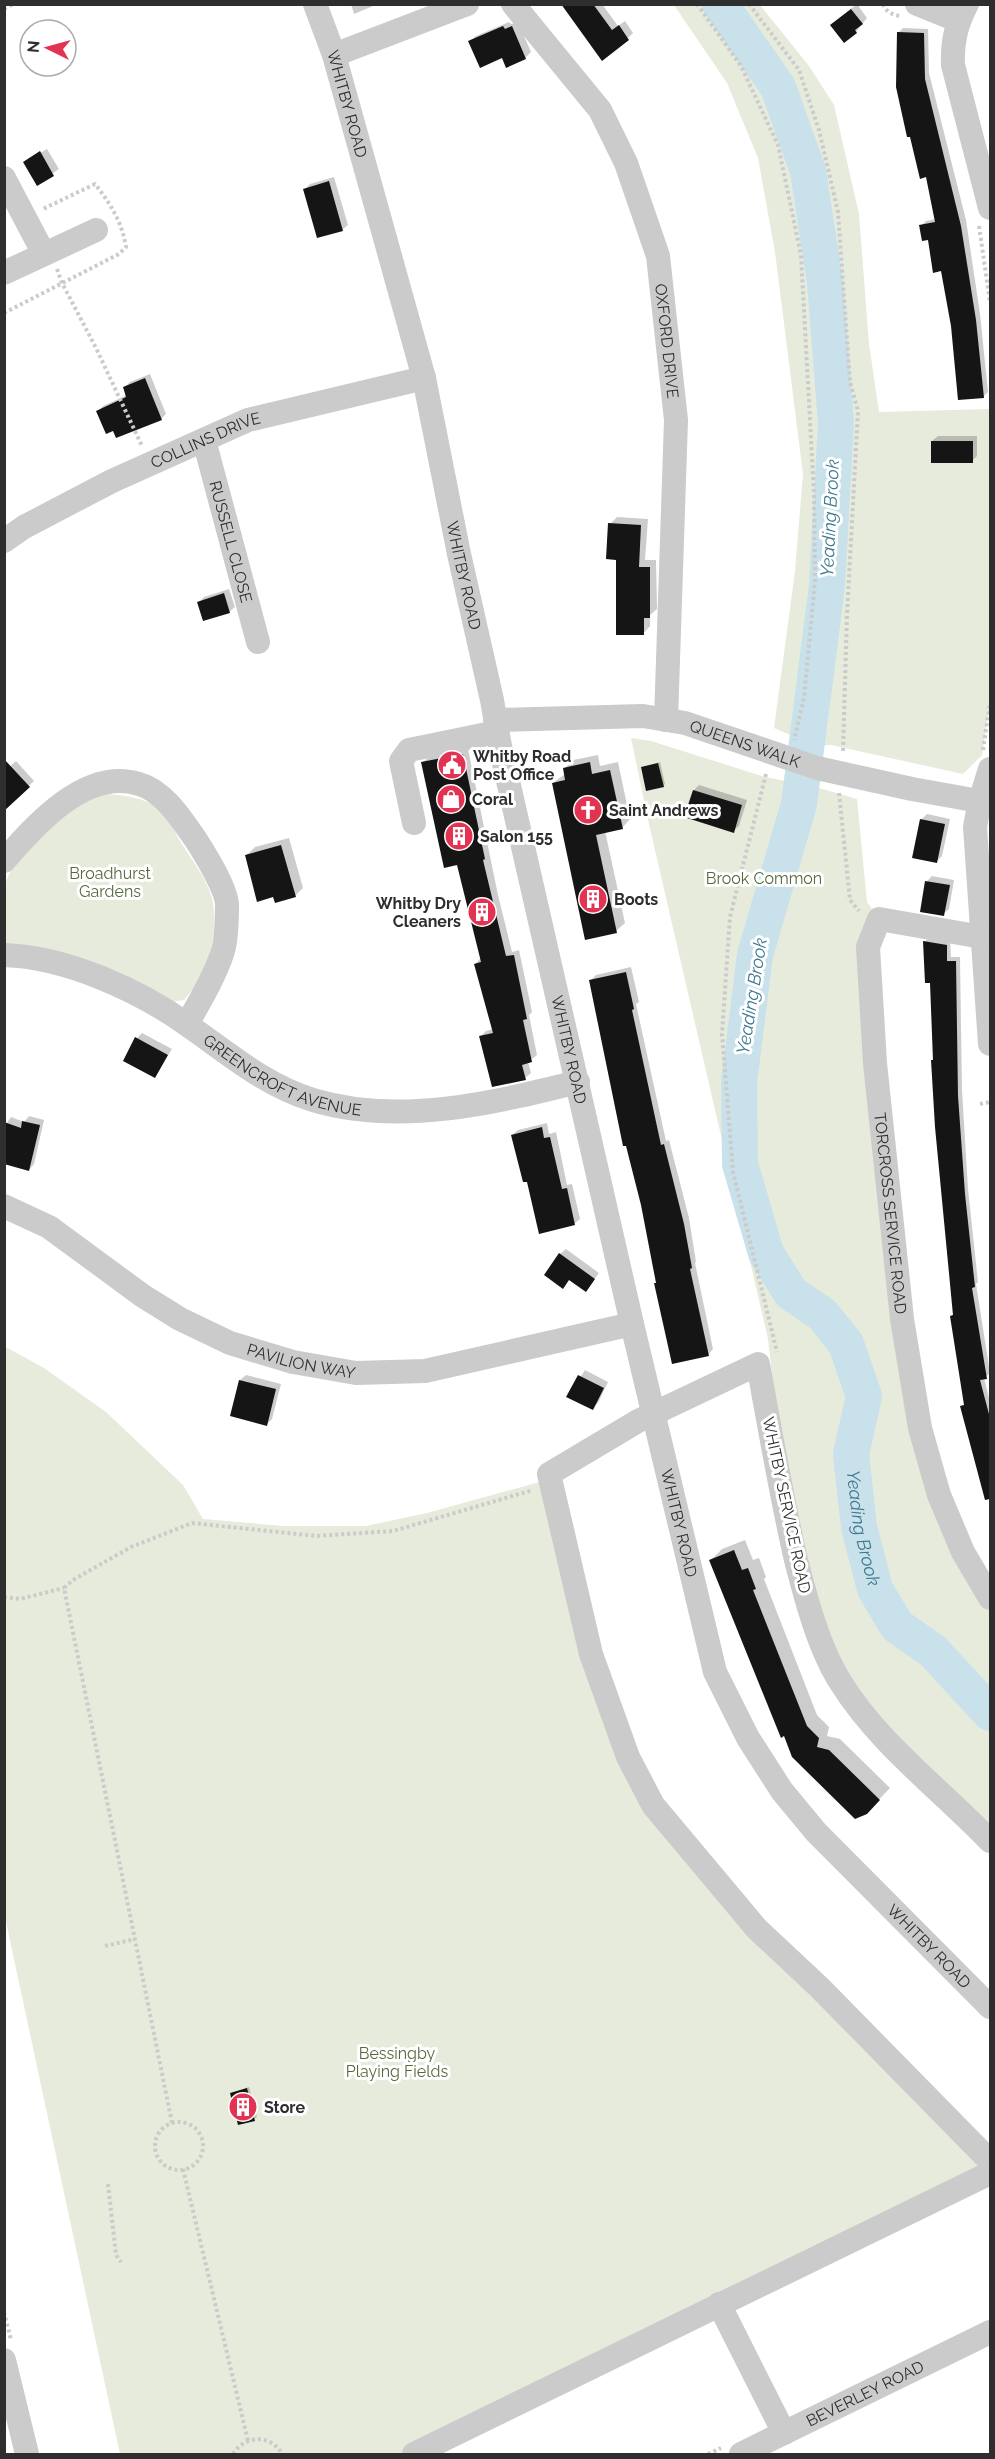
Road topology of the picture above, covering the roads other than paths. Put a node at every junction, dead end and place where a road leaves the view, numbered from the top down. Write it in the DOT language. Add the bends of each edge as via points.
graph roads {
  1 [pos="315,4"];
  2 [pos="467,4"];
  3 [pos="513,4"];
  4 [pos="917,4"];
  5 [pos="963,13"];
  6 [pos="334,55"];
  7 [pos="4,178"];
  8 [pos="990,208"];
  9 [pos="96,230"];
  10 [pos="48,253"];
  11 [pos="4,273"];
  12 [pos="424,378"];
  13 [pos="204,440"];
  14 [pos="4,541"];
  15 [pos="258,642"];
  16 [pos="666,720"];
  17 [pos="496,726"];
  18 [pos="986,762"];
  19 [pos="985,802"];
  20 [pos="414,823"];
  21 [pos="4,861"];
  22 [pos="982,937"];
  23 [pos="4,955"];
  24 [pos="188,1024"];
  25 [pos="990,1044"];
  26 [pos="578,1082"];
  27 [pos="4,1206"];
  28 [pos="632,1324"];
  29 [pos="654,1414"];
  30 [pos="990,1598"];
  31 [pos="990,1841"];
  32 [pos="990,2007"];
  33 [pos="990,2161"];
  34 [pos="990,2173"];
  35 [pos="719,2304"];
  36 [pos="990,2332"];
  37 [pos="4,2360"];
  38 [pos="784,2433"];
  39 [pos="21,2453"];
  40 [pos="414,2454"];
  41 [pos="741,2454"];
  1 -- 6 [label="street, WHITBY ROAD"];
  2 -- 6 [label="street"];
  3 -- 16 [label="street, OXFORD DRIVE" via="600,110 626,163 658,256 676,420"];
  4 -- 5 [label="street"];
  5 -- 8 [label="street" via="952,43 954,65"];
  6 -- 12 [label="street, WHITBY ROAD"];
  7 -- 10 [label="street"];
  9 -- 10 [label="street"];
  10 -- 11 [label="street"];
  12 -- 13 [label="street, COLLINS DRIVE" via="248,420"];
  12 -- 17 [label="street, WHITBY ROAD"];
  13 -- 14 [label="street, COLLINS DRIVE" via="150,463"];
  13 -- 15 [label="street, RUSSELL CLOSE"];
  16 -- 17 [label="street, QUEENS WALK" via="643,716"];
  16 -- 19 [label="street, QUEENS WALK" via="817,768"];
  17 -- 20 [label="street, QUEENS WALK" via="409,750 401,761"];
  17 -- 26 [label="street, WHITBY ROAD"];
  18 -- 19 [label="street"];
  19 -- 22 [label="street" via="975,827"];
  21 -- 24 [label="street" via="49,812 82,790 110,782 139,784 165,799 209,861 227,902 223,949"];
  22 -- 25 [label="street"];
  22 -- 30 [label="street, TORCROSS SERVICE ROAD" via="879,919 868,947 875,1063 902,1319 920,1428 939,1495 963,1552"];
  23 -- 24 [label="street, GREENCROFT AVENUE" via="53,963 120,986"];
  24 -- 26 [label="street, GREENCROFT AVENUE" via="275,1084 312,1100 352,1110 446,1109"];
  26 -- 28 [label="street, WHITBY ROAD"];
  27 -- 28 [label="street, PAVILION WAY" via="50,1227 180,1319 230,1343 303,1364 356,1373 425,1371"];
  28 -- 29 [label="street, WHITBY ROAD"];
  29 -- 31 [label="street, WHITBY SERVICE ROAD" via="758,1364 785,1513 805,1594 840,1682 896,1749"];
  29 -- 32 [label="street, WHITBY ROAD" via="715,1672 748,1738 782,1791 816,1832"];
  29 -- 33 [label="street" via="549,1474 591,1654 628,1757 653,1805 757,1929"];
  34 -- 35 [label="street"];
  35 -- 38 [label="street"];
  35 -- 40 [label="street"];
  36 -- 38 [label="street, BEVERLEY ROAD"];
  37 -- 39 [label="street"];
  38 -- 41 [label="street, BEVERLEY ROAD"];
}
